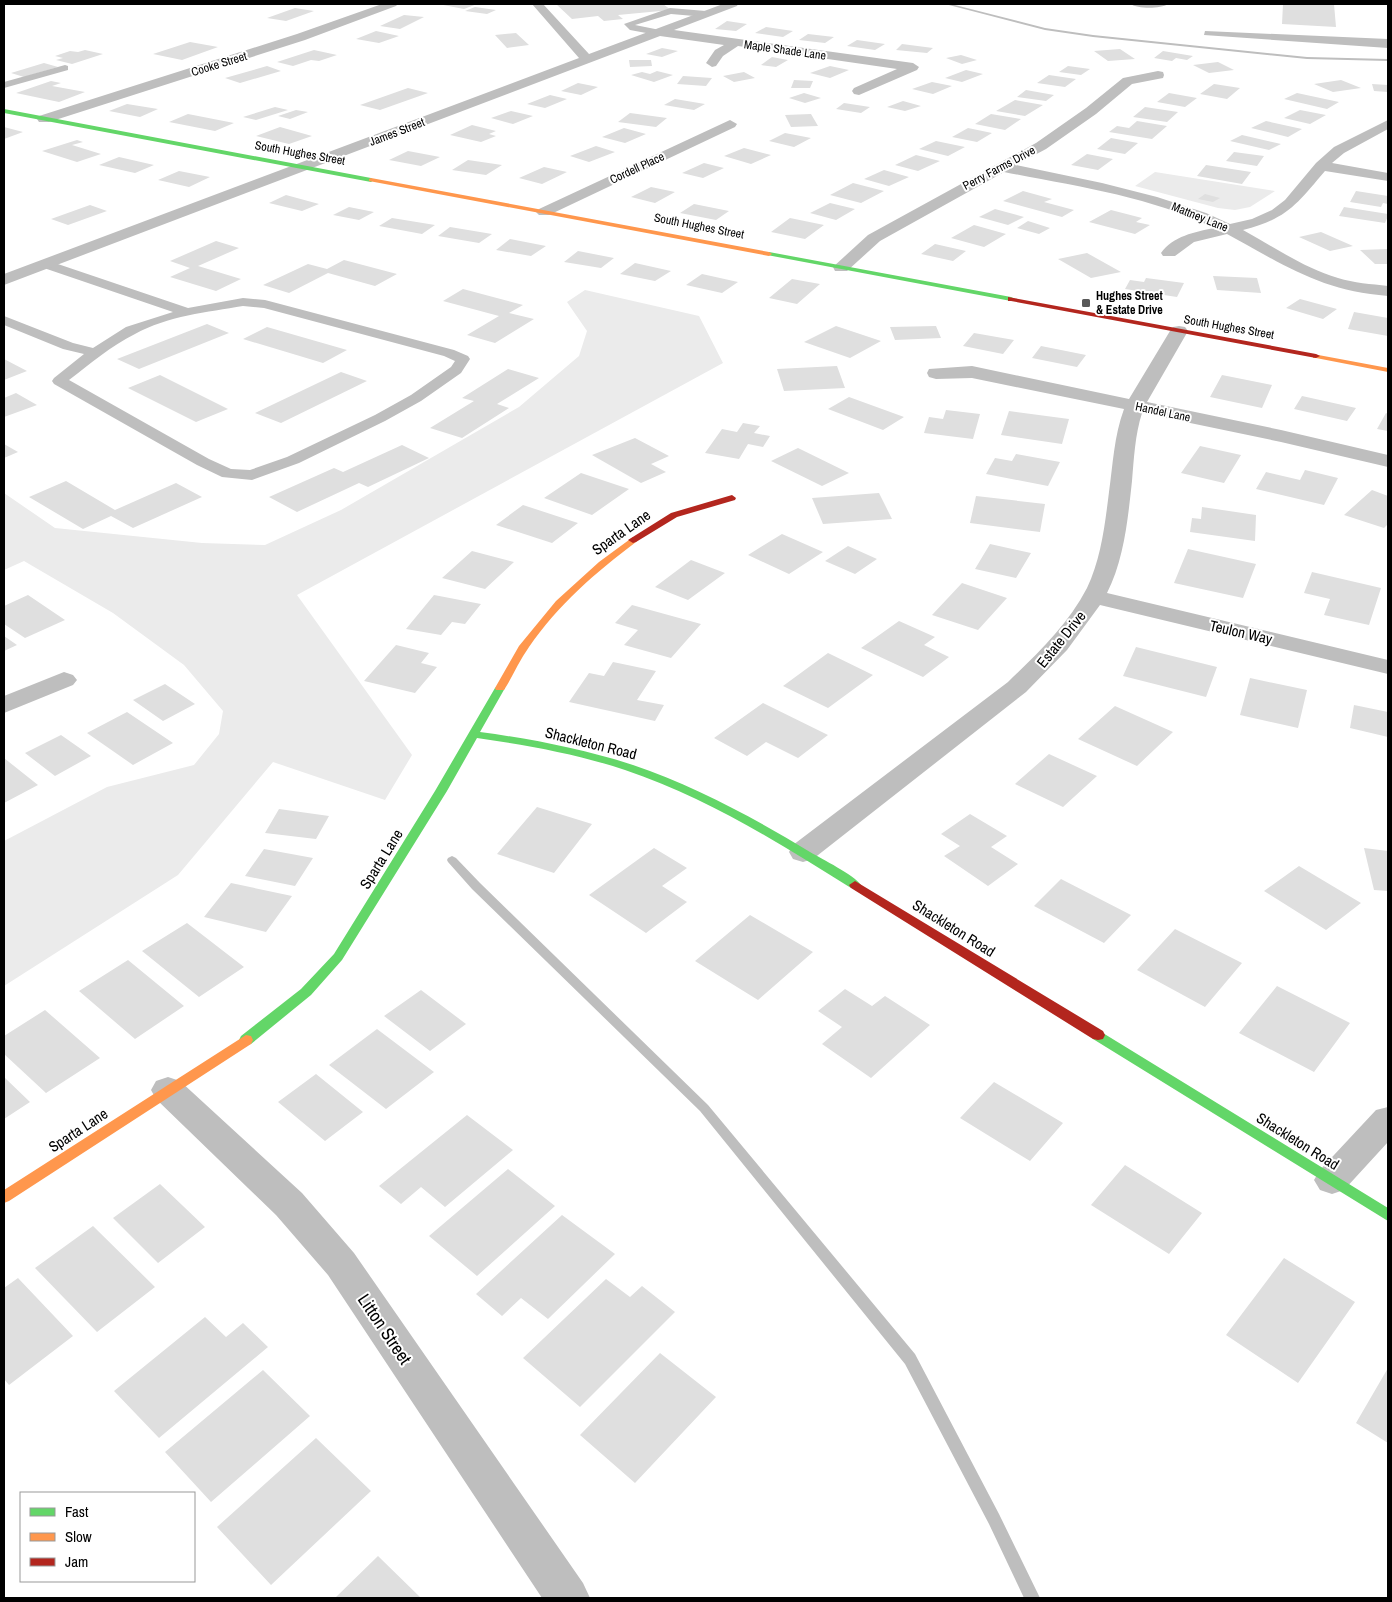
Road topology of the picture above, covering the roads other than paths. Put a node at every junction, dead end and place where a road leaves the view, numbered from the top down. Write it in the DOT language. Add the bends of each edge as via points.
graph roads {
  1 [pos="392,4"];
  2 [pos="537,4"];
  3 [pos="733,4"];
  4 [pos="1135,4"];
  5 [pos="1164,4"];
  6 [pos="706,14"];
  7 [pos="657,32"];
  8 [pos="735,43"];
  9 [pos="586,59"];
  10 [pos="712,62"];
  11 [pos="65,68"];
  12 [pos="1158,76"];
  13 [pos="4,85"];
  14 [pos="859,91"];
  15 [pos="4,111"];
  16 [pos="44,119"];
  17 [pos="730,124"];
  18 [pos="1388,124"];
  19 [pos="1321,166"];
  20 [pos="299,167"];
  21 [pos="1002,167"];
  22 [pos="1388,177"];
  23 [pos="544,212"];
  24 [pos="1229,228"];
  25 [pos="1169,253"];
  26 [pos="46,264"];
  27 [pos="841,267"];
  28 [pos="4,280"];
  29 [pos="1388,291"];
  30 [pos="187,312"];
  31 [pos="4,320"];
  32 [pos="1179,331"];
  33 [pos="95,353"];
  34 [pos="1388,370"];
  35 [pos="936,373"];
  36 [pos="1135,407"];
  37 [pos="1388,461"];
  38 [pos="732,498"];
  39 [pos="1094,597"];
  40 [pos="1388,667"];
  41 [pos="64,680"];
  42 [pos="4,705"];
  43 [pos="474,734"];
  44 [pos="803,852"];
  45 [pos="168,1090"];
  46 [pos="1388,1120"];
  47 [pos="1332,1180"];
  48 [pos="4,1197"];
  49 [pos="1388,1215"];
  50 [pos="568,1598"];
  1 -- 16 [label="street, Cooke Street" via="302,37"];
  2 -- 9 [label="street"];
  3 -- 6 [label="street, James Street"];
  4 -- 5 [label="lane"];
  6 -- 7 [label="street, James Street"];
  6 -- 7 [label="lane" via="670,11 629,24 633,28"];
  7 -- 8 [label="street, Maple Shade Lane"];
  7 -- 9 [label="street, James Street"];
  8 -- 10 [label="street"];
  8 -- 14 [label="street, Maple Shade Lane" via="912,66"];
  9 -- 20 [label="street, James Street"];
  11 -- 13 [label="lane"];
  12 -- 21 [label="street, Perry Farms Drive" via="1128,81 1061,133"];
  15 -- 16 [label="street, South Hughes Street"];
  16 -- 20 [label="street, South Hughes Street"];
  17 -- 23 [label="street, Cordell Place"];
  18 -- 19 [label="street" via="1339,150"];
  19 -- 22 [label="street"];
  19 -- 24 [label="street" via="1290,203 1277,213 1257,222"];
  20 -- 23 [label="street, South Hughes Street"];
  20 -- 26 [label="street, James Street"];
  21 -- 24 [label="street, Mattney Lane" via="1150,200"];
  21 -- 27 [label="street, Perry Farms Drive" via="874,238"];
  23 -- 27 [label="street, South Hughes Street"];
  24 -- 25 [label="street" via="1188,239"];
  24 -- 29 [label="street, Mattney Lane" via="1291,264 1326,279"];
  26 -- 28 [label="street, James Street"];
  26 -- 30 [label="lane"];
  27 -- 32 [label="street, South Hughes Street"];
  30 -- 33 [label="lane" via="131,330"];
  30 -- 33 [label="lane" via="254,302 449,352 464,359 456,370 380,418 293,460 252,475 239,476 203,462 59,380"];
  31 -- 33 [label="lane" via="68,346"];
  32 -- 34 [label="street, South Hughes Street"];
  32 -- 36 [label="street, Estate Drive"];
  35 -- 36 [label="street, Handel Lane" via="972,372"];
  36 -- 37 [label="street, Handel Lane"];
  36 -- 39 [label="street, Estate Drive" via="1129,426 1114,533"];
  38 -- 43 [label="street, Sparta Lane" via="658,523 610,556 581,581 523,648"];
  39 -- 40 [label="street, Teulon Way"];
  39 -- 44 [label="street, Estate Drive" via="1069,633 1017,687"];
  41 -- 42 [label="street"];
  43 -- 44 [label="street, Shackleton Road" via="553,748 633,769 723,807"];
  43 -- 45 [label="street, Sparta Lane" via="338,957 306,992 280,1014"];
  44 -- 47 [label="street, Shackleton Road"];
  45 -- 48 [label="street, Sparta Lane"];
  45 -- 50 [label="street, Litton Street" via="288,1204 341,1264"];
  46 -- 47 [label="street"];
  47 -- 49 [label="street, Shackleton Road"];
}
